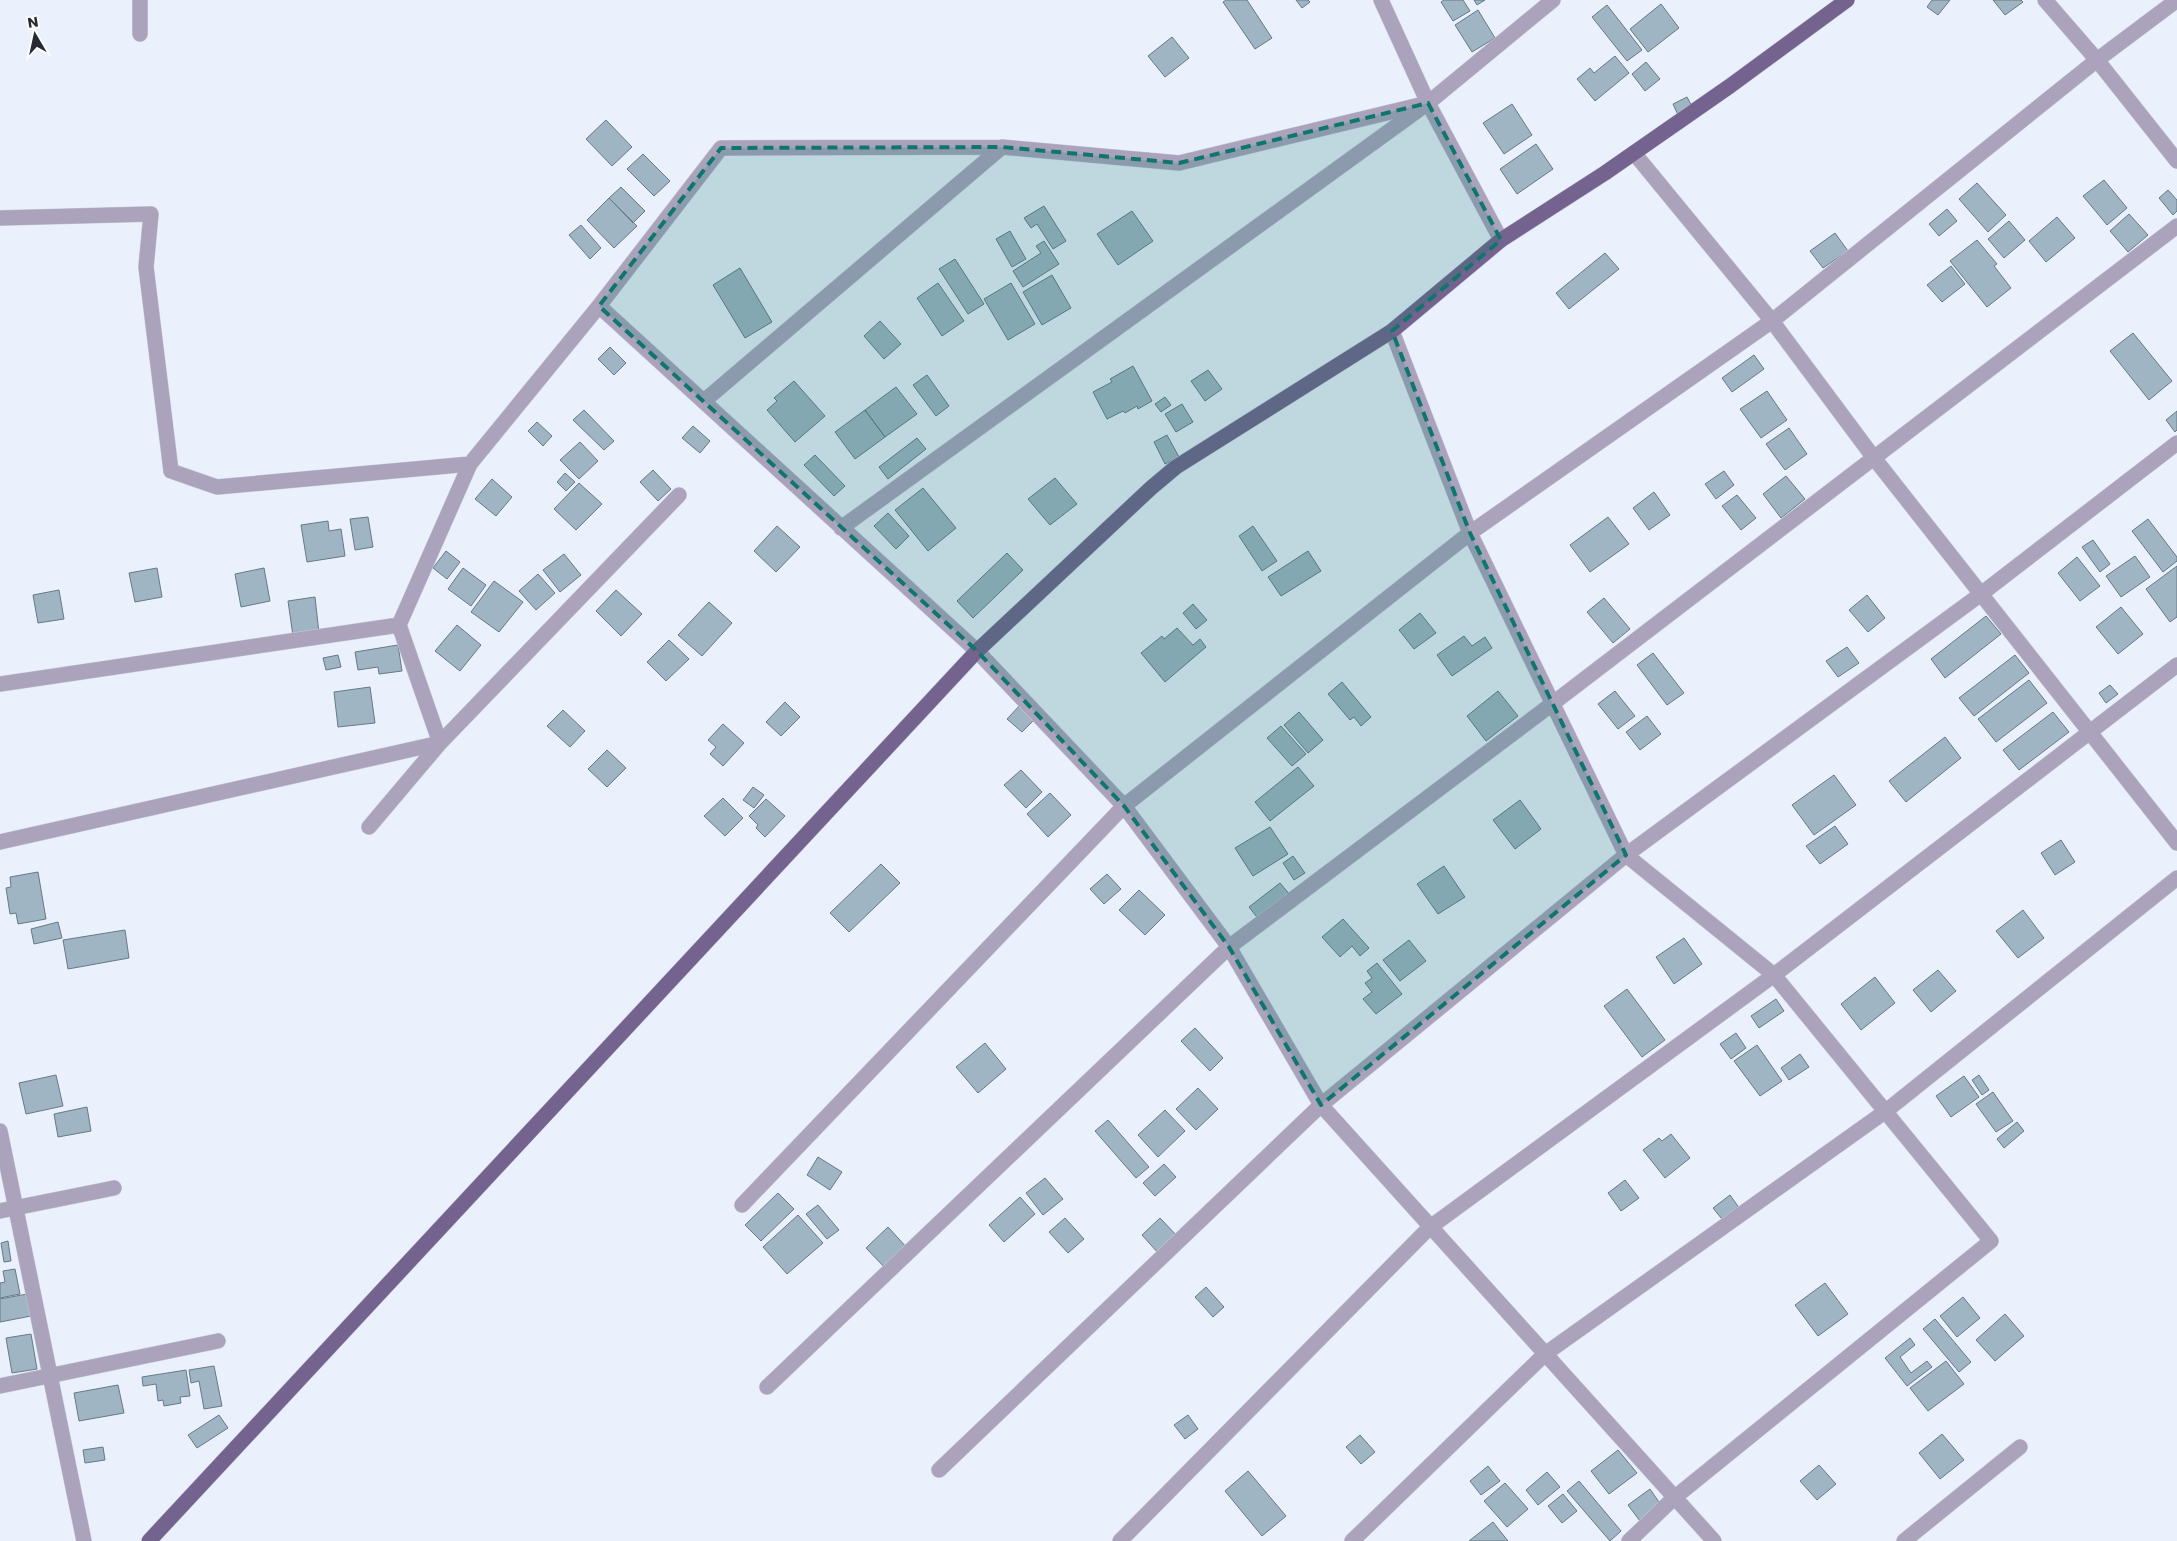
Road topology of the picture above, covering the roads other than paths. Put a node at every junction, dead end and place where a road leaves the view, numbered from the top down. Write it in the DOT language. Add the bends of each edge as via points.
graph roads {
  1 [pos="140,0"];
  2 [pos="1382,0"];
  3 [pos="1553,0"];
  4 [pos="1846,0"];
  5 [pos="2046,0"];
  6 [pos="2177,0"];
  7 [pos="140,34"];
  8 [pos="2097,60"];
  9 [pos="1428,103"];
  10 [pos="1002,147"];
  11 [pos="1634,153"];
  12 [pos="2177,161"];
  13 [pos="0,218"];
  14 [pos="2177,226"];
  15 [pos="1501,240"];
  16 [pos="598,306"];
  17 [pos="1772,321"];
  18 [pos="1392,331"];
  19 [pos="704,402"];
  20 [pos="2177,443"];
  21 [pos="1874,458"];
  22 [pos="470,464"];
  23 [pos="679,496"];
  24 [pos="842,528"];
  25 [pos="1470,533"];
  26 [pos="1982,594"];
  27 [pos="398,624"];
  28 [pos="977,651"];
  29 [pos="2177,665"];
  30 [pos="0,684"];
  31 [pos="1552,704"];
  32 [pos="2090,733"];
  33 [pos="440,743"];
  34 [pos="1124,806"];
  35 [pos="369,827"];
  36 [pos="0,842"];
  37 [pos="2177,843"];
  38 [pos="1626,855"];
  39 [pos="2177,878"];
  40 [pos="1229,948"];
  41 [pos="1774,975"];
  42 [pos="1322,1105"];
  43 [pos="1886,1111"];
  44 [pos="0,1131"];
  45 [pos="114,1188"];
  46 [pos="742,1205"];
  47 [pos="16,1208"];
  48 [pos="0,1211"];
  49 [pos="1429,1228"];
  50 [pos="218,1341"];
  51 [pos="1545,1354"];
  52 [pos="51,1376"];
  53 [pos="0,1386"];
  54 [pos="767,1387"];
  55 [pos="2020,1447"];
  56 [pos="939,1470"];
  57 [pos="1674,1498"];
  58 [pos="84,1541"];
  59 [pos="149,1541"];
  60 [pos="1120,1541"];
  61 [pos="1352,1541"];
  62 [pos="1629,1541"];
  63 [pos="1714,1541"];
  64 [pos="1904,1541"];
  1 -- 7 [label="street"];
  2 -- 9 [label="street"];
  3 -- 9 [label="street"];
  4 -- 11 [label="main road"];
  5 -- 8 [label="street"];
  6 -- 8 [label="street"];
  8 -- 12 [label="street"];
  8 -- 17 [label="street"];
  9 -- 10 [label="street" via="1179,163"];
  9 -- 15 [label="street"];
  9 -- 24 [label="street"];
  10 -- 16 [label="street" via="720,148"];
  10 -- 19 [label="street"];
  11 -- 15 [label="main road"];
  11 -- 17 [label="street"];
  13 -- 22 [label="street" via="151,214 146,268 171,470 217,487"];
  14 -- 21 [label="street"];
  15 -- 18 [label="main road"];
  16 -- 19 [label="street"];
  16 -- 22 [label="street"];
  17 -- 21 [label="street"];
  17 -- 25 [label="street"];
  18 -- 25 [label="street"];
  18 -- 28 [label="main road" via="1176,467"];
  19 -- 24 [label="street"];
  20 -- 26 [label="street"];
  21 -- 26 [label="street"];
  21 -- 31 [label="street"];
  22 -- 27 [label="street"];
  23 -- 33 [label="street"];
  24 -- 28 [label="street"];
  25 -- 31 [label="street"];
  25 -- 34 [label="street"];
  26 -- 32 [label="street"];
  26 -- 38 [label="street"];
  27 -- 30 [label="street"];
  27 -- 33 [label="street"];
  28 -- 34 [label="street"];
  28 -- 59 [label="main road"];
  29 -- 32 [label="street"];
  31 -- 38 [label="street"];
  31 -- 40 [label="street"];
  32 -- 37 [label="street"];
  32 -- 41 [label="street"];
  33 -- 35 [label="street"];
  33 -- 36 [label="street"];
  34 -- 40 [label="street"];
  34 -- 46 [label="street"];
  38 -- 41 [label="street"];
  38 -- 42 [label="street"];
  39 -- 43 [label="street"];
  40 -- 42 [label="street"];
  40 -- 54 [label="street"];
  41 -- 43 [label="street"];
  41 -- 49 [label="street"];
  42 -- 49 [label="street"];
  42 -- 56 [label="street"];
  43 -- 51 [label="street"];
  43 -- 57 [label="street" via="1991,1241"];
  44 -- 47 [label="street"];
  45 -- 47 [label="street"];
  47 -- 48 [label="street"];
  47 -- 52 [label="street"];
  49 -- 51 [label="street"];
  49 -- 60 [label="street"];
  50 -- 52 [label="street"];
  51 -- 57 [label="street"];
  51 -- 61 [label="street"];
  52 -- 53 [label="street"];
  52 -- 58 [label="street"];
  55 -- 64 [label="street"];
  57 -- 62 [label="street"];
  57 -- 63 [label="street"];
}
